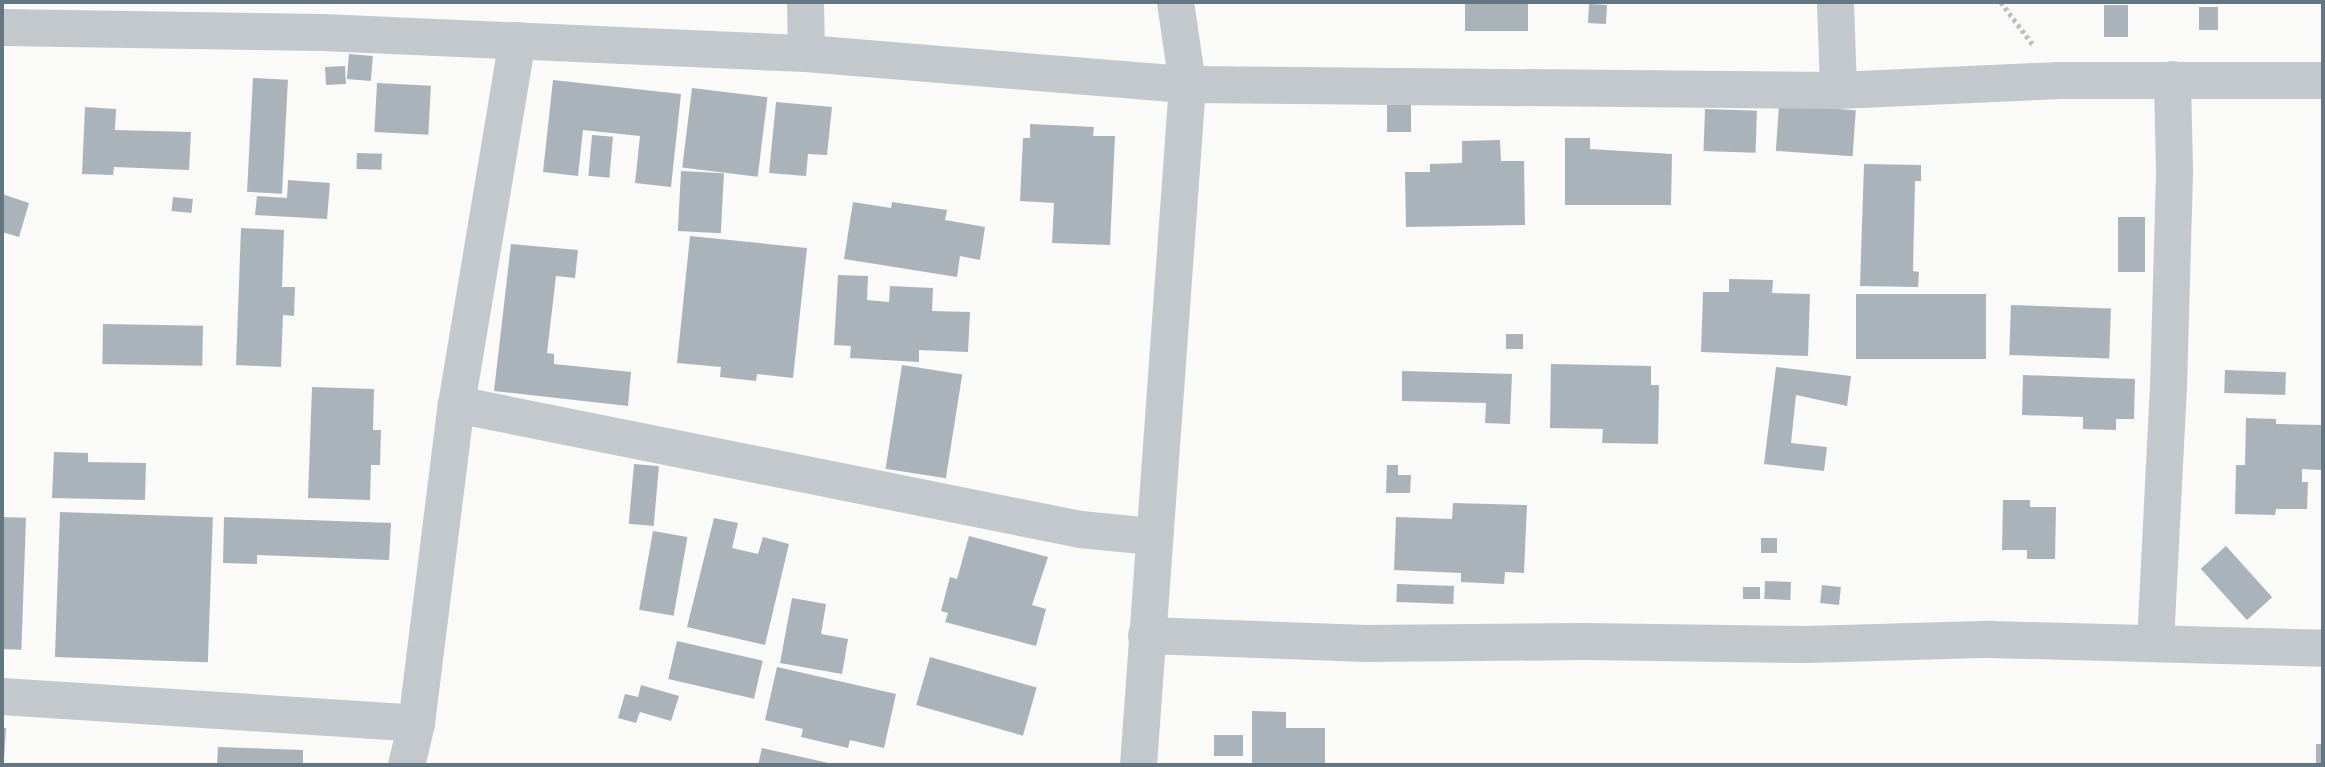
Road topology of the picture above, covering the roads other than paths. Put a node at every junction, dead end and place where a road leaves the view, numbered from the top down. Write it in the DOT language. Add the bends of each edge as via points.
graph roads {
  1 [pos="805,2"];
  2 [pos="1175,2"];
  3 [pos="1835,2"];
  4 [pos="323,17"];
  5 [pos="2,27"];
  6 [pos="517,40"];
  7 [pos="806,53"];
  8 [pos="2172,79"];
  9 [pos="2323,80"];
  10 [pos="1186,83"];
  11 [pos="1839,90"];
  12 [pos="456,404"];
  13 [pos="1152,536"];
  14 [pos="1146,635"];
  15 [pos="2155,642"];
  16 [pos="2323,648"];
  17 [pos="2,696"];
  18 [pos="416,723"];
  19 [pos="406,765"];
  20 [pos="1138,765"];
  1 -- 7 [label="street"];
  2 -- 10 [label="street"];
  3 -- 11 [label="street"];
  4 -- 5 [label="street"];
  4 -- 6 [label="street"];
  6 -- 7 [label="street"];
  6 -- 12 [label="street"];
  7 -- 10 [label="street"];
  8 -- 9 [label="street"];
  8 -- 11 [label="street"];
  8 -- 15 [label="street" via="2169,360"];
  10 -- 11 [label="street"];
  10 -- 13 [label="street"];
  12 -- 13 [label="street" via="1080,529"];
  12 -- 18 [label="street"];
  13 -- 14 [label="street"];
  14 -- 15 [label="street" via="1366,643"];
  14 -- 20 [label="street"];
  15 -- 16 [label="street"];
  17 -- 18 [label="street"];
  18 -- 19 [label="street"];
}
